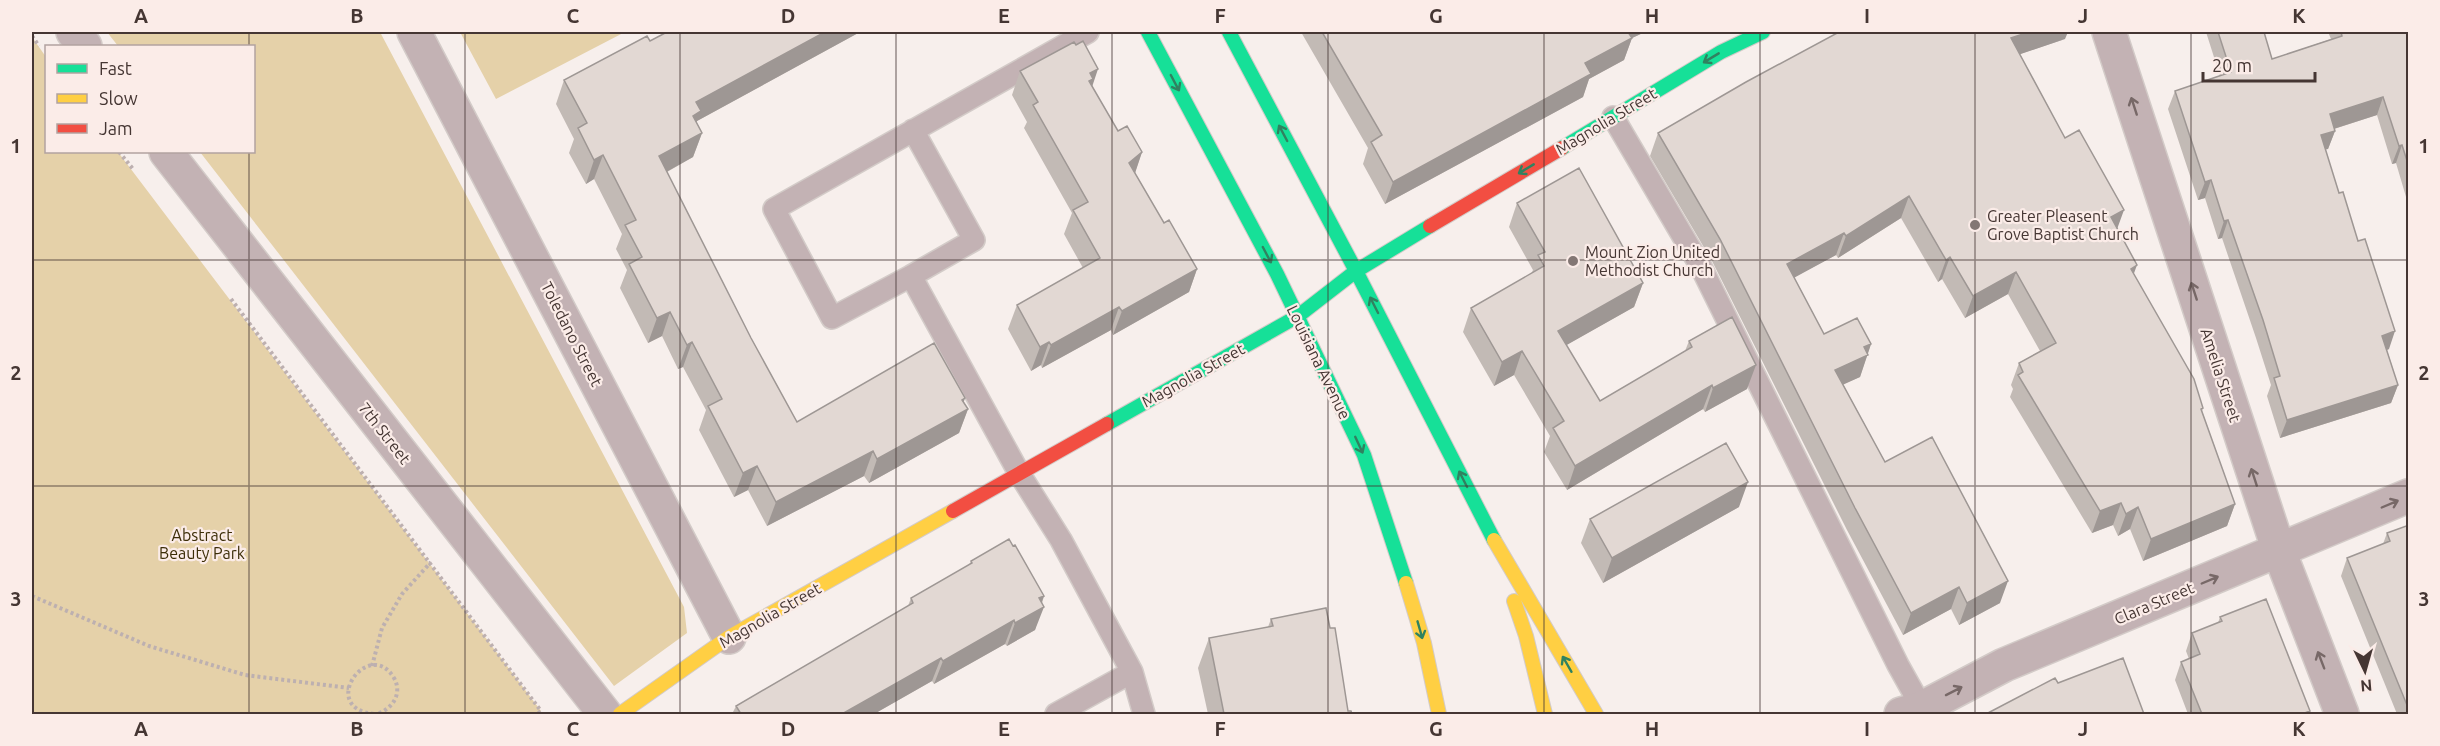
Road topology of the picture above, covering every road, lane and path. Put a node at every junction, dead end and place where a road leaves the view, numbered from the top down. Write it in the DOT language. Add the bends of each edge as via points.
graph roads {
  1 [pos="73,32"];
  2 [pos="414,32"];
  3 [pos="1088,32"];
  4 [pos="1148,32"];
  5 [pos="1229,32"];
  6 [pos="1763,32"];
  7 [pos="2109,32"];
  8 [pos="84,45"];
  9 [pos="1613,117"];
  10 [pos="913,130"];
  11 [pos="120,153"];
  12 [pos="167,153"];
  13 [pos="134,171"];
  14 [pos="1356,271"];
  15 [pos="911,276"];
  16 [pos="228,295"];
  17 [pos="1298,316"];
  18 [pos="1019,473"];
  19 [pos="2409,496"];
  20 [pos="1489,531"];
  21 [pos="2279,551"];
  22 [pos="431,562"];
  23 [pos="32,596"];
  24 [pos="729,637"];
  25 [pos="372,666"];
  26 [pos="1132,672"];
  27 [pos="349,688"];
  28 [pos="1911,711"];
  29 [pos="375,714"];
  30 [pos="537,714"];
  31 [pos="605,714"];
  32 [pos="620,714"];
  33 [pos="1056,714"];
  34 [pos="1144,714"];
  35 [pos="1439,714"];
  36 [pos="1545,714"];
  37 [pos="1596,714"];
  38 [pos="2342,714"];
  1 -- 8 [label="street"];
  2 -- 24 [label="street, Toledano Street"];
  3 -- 10 [label="lane"];
  4 -- 17 [label="street, Louisiana Avenue, one-way"];
  14 -- 5 [label="street, one-way"];
  6 -- 9 [label="street, Magnolia Street, one-way" via="1721,52"];
  21 -- 7 [label="street, Amelia Street, one-way"];
  9 -- 14 [label="street, Magnolia Street, one-way"];
  9 -- 28 [label="lane" via="1701,267 1898,665"];
  10 -- 15 [label="lane" via="974,240"];
  10 -- 15 [label="lane" via="774,209 832,318"];
  11 -- 13 [label="path"];
  12 -- 31 [label="street, 7th Street"];
  14 -- 17 [label="street, Magnolia Street"];
  20 -- 14 [label="street, one-way"];
  15 -- 18 [label="lane"];
  16 -- 22 [label="path"];
  17 -- 18 [label="street, Magnolia Street"];
  17 -- 35 [label="street, Louisiana Avenue, one-way" via="1364,455 1418,622"];
  18 -- 24 [label="street, Magnolia Street"];
  18 -- 26 [label="lane"];
  21 -- 19 [label="street, Clara Street, one-way"];
  20 -- 36 [label="street" via="1526,636"];
  37 -- 20 [label="street, one-way"];
  28 -- 21 [label="street, Clara Street, one-way" via="2004,665"];
  38 -- 21 [label="street, Amelia Street, one-way"];
  22 -- 25 [label="path" via="402,594 382,628"];
  22 -- 30 [label="path" via="542,711"];
  23 -- 27 [label="path" via="149,646 245,675"];
  24 -- 32 [label="street, Magnolia Street"];
  25 -- 27 [label="path" via="357,671"];
  25 -- 29 [label="path" via="386,670 397,687 392,705"];
  26 -- 33 [label="lane"];
  26 -- 34 [label="lane"];
  27 -- 29 [label="path" via="353,705 363,713"];
}
